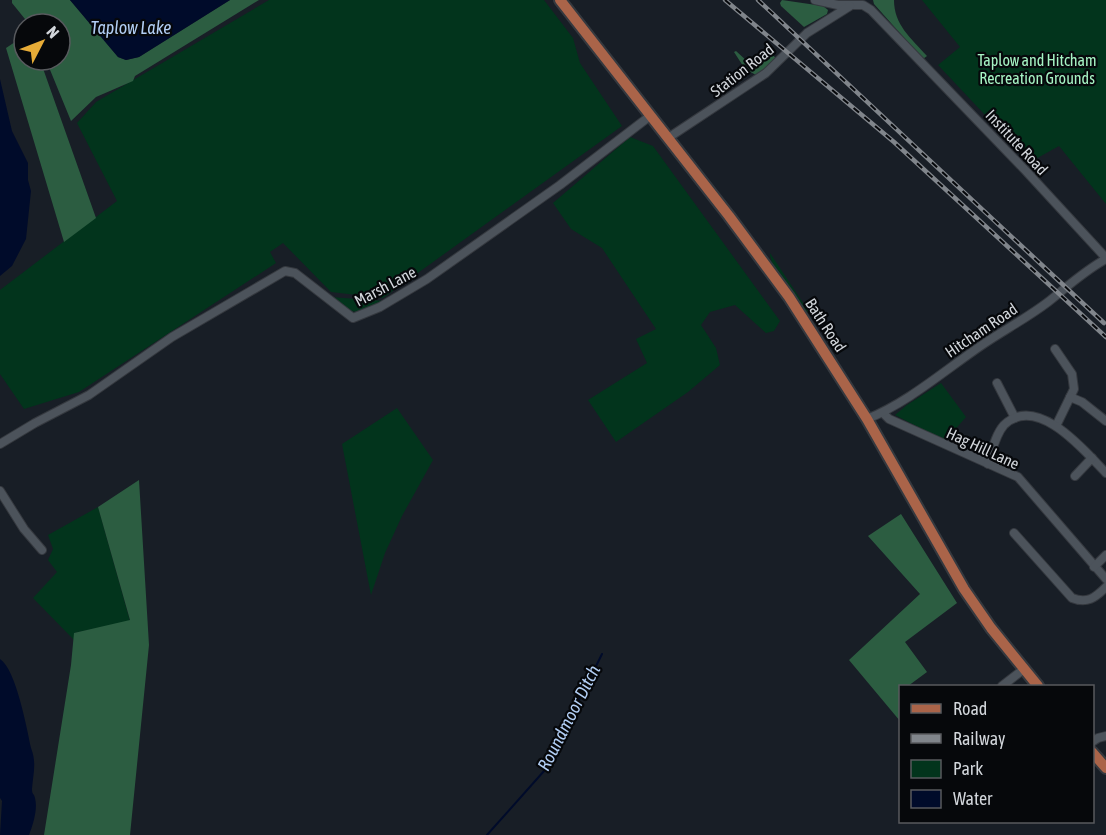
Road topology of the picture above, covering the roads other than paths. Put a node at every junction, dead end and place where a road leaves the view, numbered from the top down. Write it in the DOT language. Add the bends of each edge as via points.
graph roads {
  1 [pos="560,0"];
  2 [pos="815,0"];
  3 [pos="855,2"];
  4 [pos="650,116"];
  5 [pos="668,138"];
  6 [pos="1106,258"];
  7 [pos="1055,349"];
  8 [pos="997,383"];
  9 [pos="1070,396"];
  10 [pos="883,413"];
  11 [pos="1015,418"];
  12 [pos="1105,418"];
  13 [pos="867,419"];
  14 [pos="1056,426"];
  15 [pos="0,444"];
  16 [pos="1092,458"];
  17 [pos="988,464"];
  18 [pos="1106,473"];
  19 [pos="1075,476"];
  20 [pos="0,491"];
  21 [pos="1014,533"];
  22 [pos="42,550"];
  23 [pos="1106,555"];
  24 [pos="1094,567"];
  25 [pos="1106,579"];
  26 [pos="1106,587"];
  27 [pos="1024,669"];
  28 [pos="1004,685"];
  29 [pos="1036,685"];
  30 [pos="1094,754"];
  31 [pos="1106,768"];
  1 -- 4 [label="main road, Bath Road"];
  2 -- 3 [label="street, Institute Road" via="838,5"];
  3 -- 5 [label="street, Station Road" via="807,33 766,73"];
  3 -- 6 [label="street, Institute Road" via="867,7 888,27"];
  4 -- 5 [label="main road, Bath Road"];
  4 -- 15 [label="street, Marsh Lane" via="560,185 427,279 380,307 353,318 296,273 285,271 172,337 89,395"];
  5 -- 13 [label="main road, Bath Road" via="789,297"];
  6 -- 10 [label="street, Hitcham Road" via="1041,307"];
  7 -- 9 [label="street" via="1072,374 1074,389"];
  8 -- 11 [label="street"];
  9 -- 12 [label="street"];
  9 -- 14 [label="street"];
  10 -- 13 [label="street, Hitcham Road"];
  10 -- 17 [label="street, Hag Hill Lane"];
  11 -- 14 [label="street" via="1029,416"];
  11 -- 17 [label="street" via="997,437"];
  13 -- 27 [label="main road, Bath Road" via="964,589"];
  14 -- 16 [label="street"];
  16 -- 18 [label="street"];
  16 -- 19 [label="street"];
  17 -- 24 [label="street, Hag Hill Lane" via="1018,477"];
  20 -- 22 [label="street"];
  21 -- 26 [label="street" via="1071,598 1088,601"];
  23 -- 24 [label="street"];
  24 -- 25 [label="street, Hag Hill Lane"];
  27 -- 28 [label="street"];
  27 -- 29 [label="main road, Bath Road"];
  30 -- 31 [label="main road"];
}
